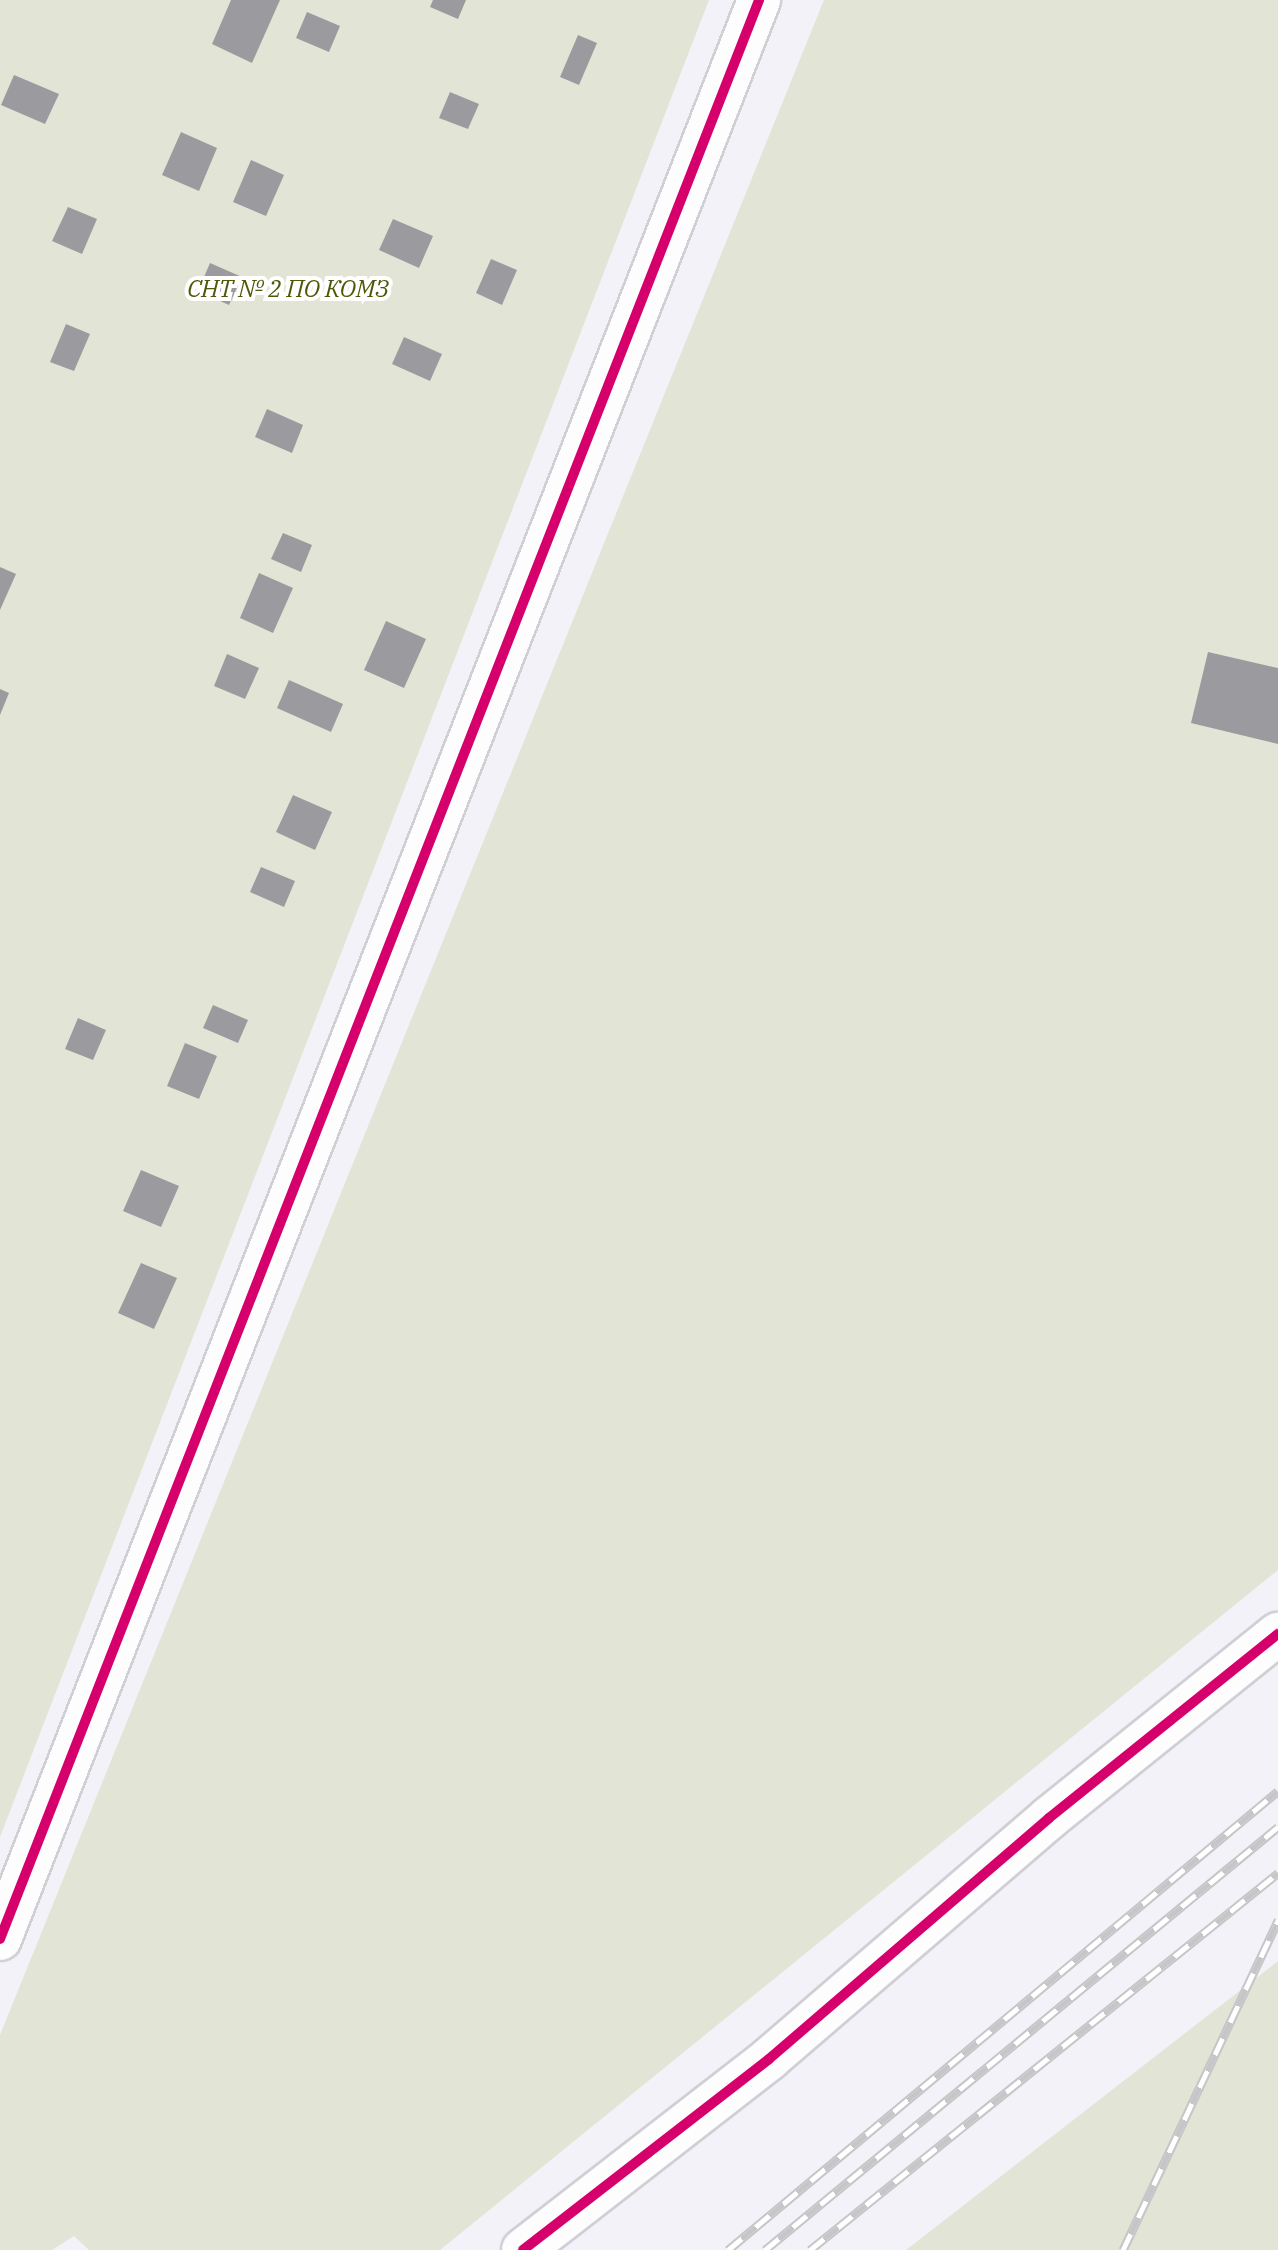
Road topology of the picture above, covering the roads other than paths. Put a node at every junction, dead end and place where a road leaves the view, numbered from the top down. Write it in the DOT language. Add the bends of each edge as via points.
graph roads {
  1 [pos="759,0"];
  2 [pos="1278,1634"];
  3 [pos="0,1939"];
  4 [pos="523,2250"];
  1 -- 3 [label="street"];
  2 -- 4 [label="street" via="1049,1818 769,2059"];
}
